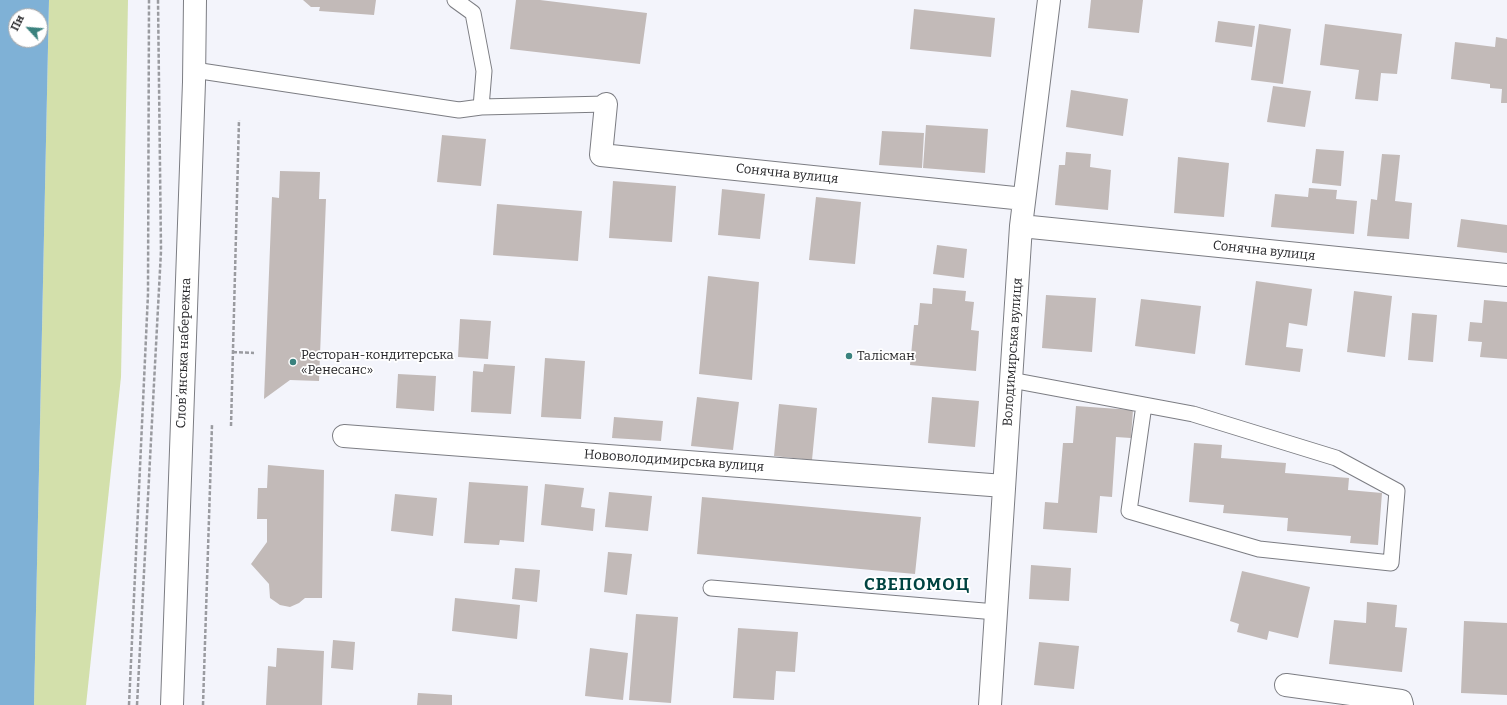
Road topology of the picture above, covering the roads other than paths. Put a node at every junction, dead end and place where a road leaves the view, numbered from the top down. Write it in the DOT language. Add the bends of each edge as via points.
graph roads {
  1 [pos="195,0"];
  2 [pos="455,0"];
  3 [pos="1049,0"];
  4 [pos="194,70"];
  5 [pos="606,104"];
  6 [pos="481,107"];
  7 [pos="1024,199"];
  8 [pos="1021,226"];
  9 [pos="1507,275"];
  10 [pos="1011,380"];
  11 [pos="1144,405"];
  12 [pos="344,436"];
  13 [pos="1004,486"];
  14 [pos="712,588"];
  15 [pos="996,612"];
  16 [pos="1286,685"];
  17 [pos="172,705"];
  18 [pos="990,705"];
  19 [pos="1402,705"];
  1 -- 4 [label="street, Словʼянська набережна"];
  2 -- 6 [label="lane" via="473,13 484,71"];
  3 -- 7 [label="street, Володимирська вулиця"];
  4 -- 6 [label="lane" via="424,106 459,110"];
  4 -- 17 [label="street, Словʼянська набережна"];
  5 -- 6 [label="lane"];
  5 -- 7 [label="street, Сонячна вулиця" via="601,155"];
  7 -- 8 [label="street, Володимирська вулиця"];
  8 -- 9 [label="street, Сонячна вулиця"];
  8 -- 10 [label="street, Володимирська вулиця"];
  10 -- 11 [label="lane"];
  10 -- 13 [label="street, Володимирська вулиця"];
  11 -- 11 [label="lane" via="1193,414 1336,458 1397,490 1391,563 1259,549 1129,511"];
  12 -- 13 [label="street, Нововолодимирська вулиця"];
  13 -- 15 [label="street, Володимирська вулиця"];
  14 -- 15 [label="lane"];
  15 -- 18 [label="street, Володимирська вулиця"];
  16 -- 19 [label="street" via="1401,701"];
}
